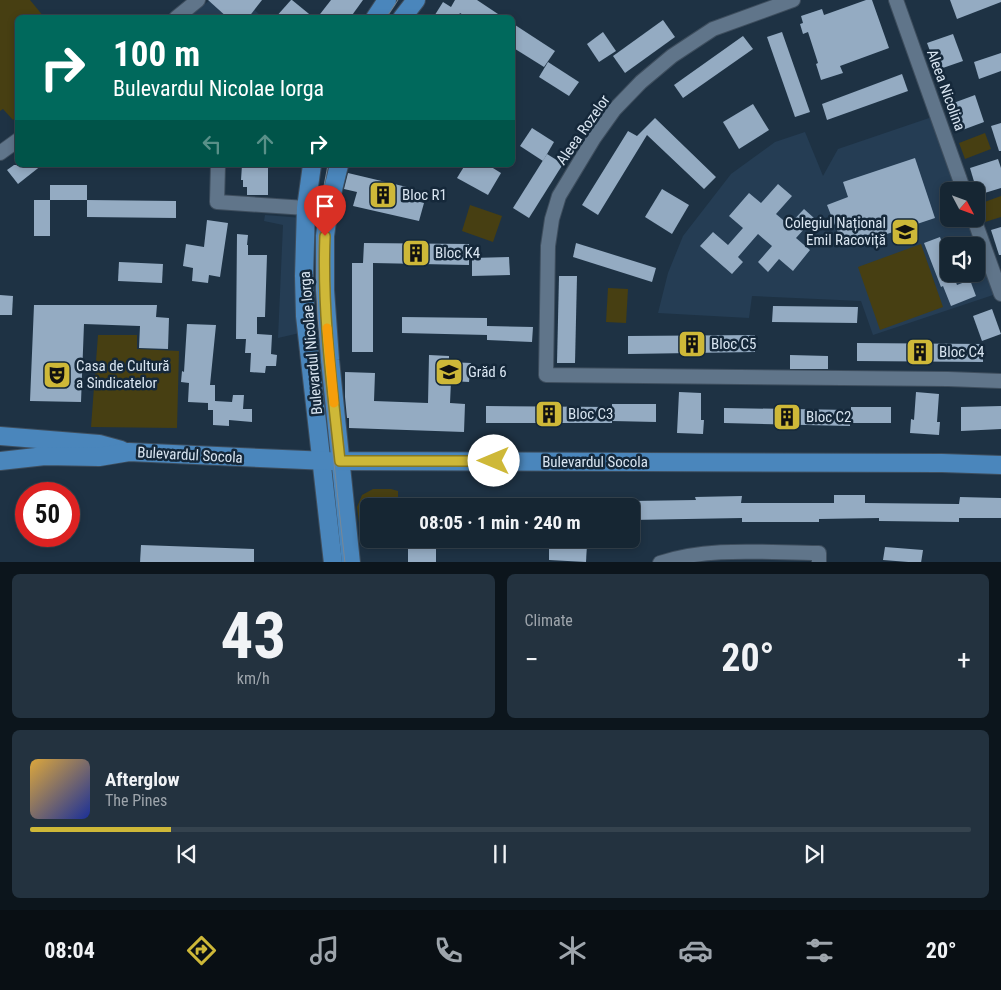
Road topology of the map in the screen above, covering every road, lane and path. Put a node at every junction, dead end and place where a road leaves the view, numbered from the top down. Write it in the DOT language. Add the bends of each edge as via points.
graph roads {
  1 [pos="198,0"];
  2 [pos="387,0"];
  3 [pos="416,0"];
  4 [pos="792,0"];
  5 [pos="896,0"];
  6 [pos="180,15"];
  7 [pos="377,15"];
  8 [pos="404,15"];
  9 [pos="15,142"];
  10 [pos="0,153"];
  11 [pos="218,167"];
  12 [pos="312,167"];
  13 [pos="339,167"];
  14 [pos="961,182"];
  15 [pos="306,208"];
  16 [pos="977,228"];
  17 [pos="1001,294"];
  18 [pos="1001,381"];
  19 [pos="0,436"];
  20 [pos="129,452"];
  21 [pos="0,461"];
  22 [pos="322,461"];
  23 [pos="340,461"];
  24 [pos="1001,465"];
  25 [pos="819,558"];
  26 [pos="333,562"];
  27 [pos="351,562"];
  28 [pos="660,562"];
  1 -- 6 [label="street"];
  2 -- 7 [label="main road"];
  3 -- 8 [label="main road"];
  4 -- 18 [label="street, Aleea Rozelor" via="713,29 672,56 614,110 594,138 560,196 552,219 548,246 546,375"];
  5 -- 14 [label="street, Aleea Nicolina"];
  9 -- 10 [label="street"];
  11 -- 15 [label="street" via="217,202"];
  12 -- 15 [label="main road, Bulevardul Nicolae Iorga"];
  13 -- 23 [label="main road, Bulevardul Nicolae Iorga" via="329,206 324,254 326,324"];
  15 -- 22 [label="main road, Bulevardul Nicolae Iorga" via="305,316"];
  16 -- 17 [label="street"];
  19 -- 20 [label="main road, Bulevardul Socola" via="99,444"];
  20 -- 21 [label="main road, Bulevardul Socola" via="99,457 45,456"];
  20 -- 22 [label="main road, Bulevardul Socola"];
  22 -- 23 [label="main road, Bulevardul Socola"];
  22 -- 26 [label="main road, Bulevardul Nicolae Iorga"];
  23 -- 24 [label="main road, Bulevardul Socola"];
  23 -- 27 [label="main road, Bulevardul Nicolae Iorga"];
  25 -- 28 [label="street" via="701,552"];
}
